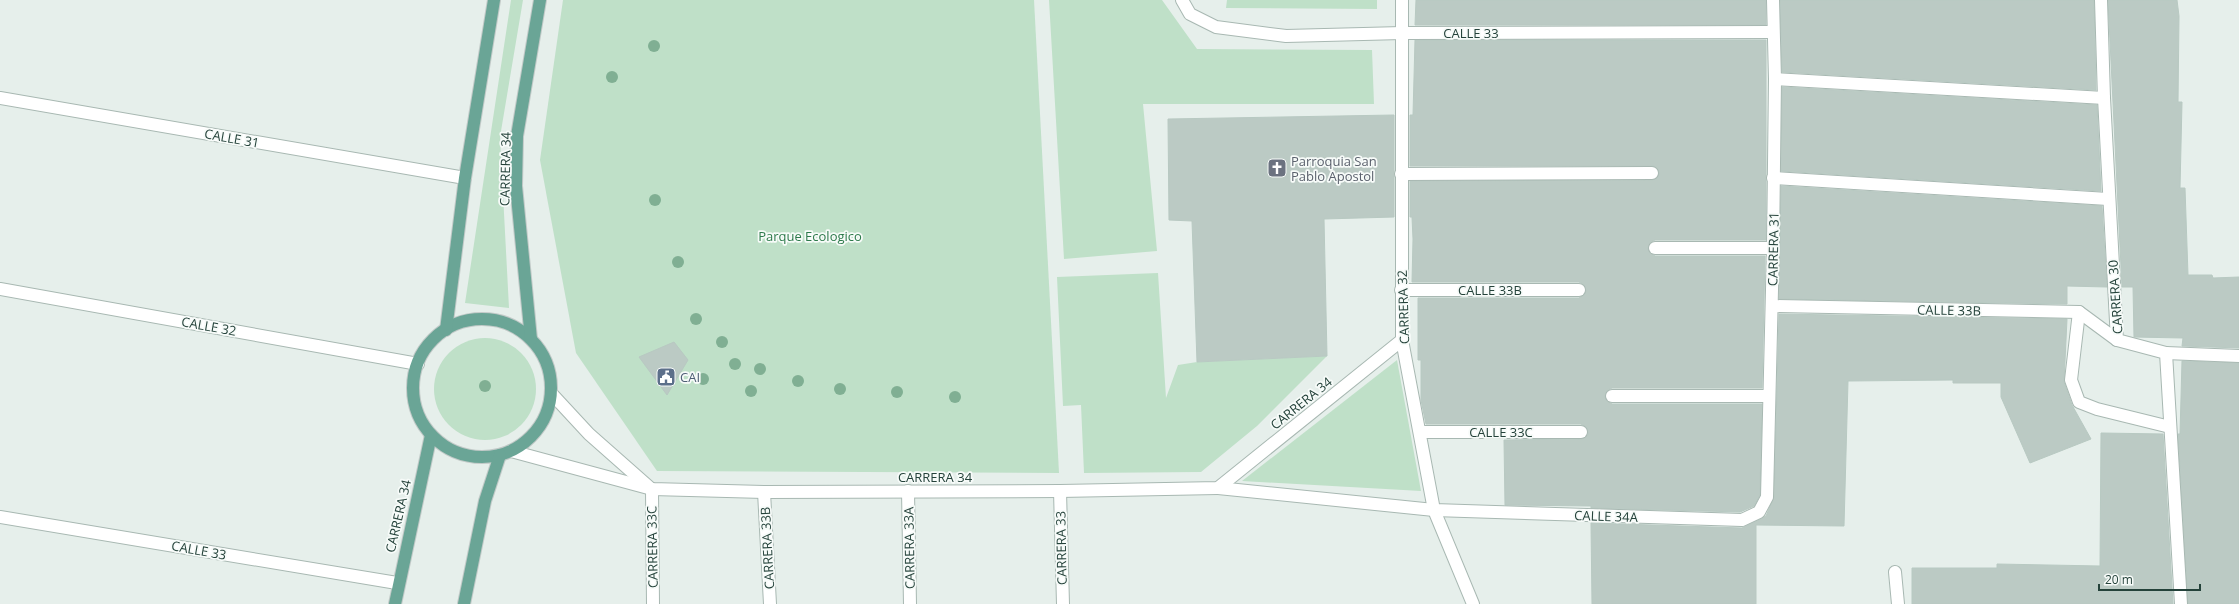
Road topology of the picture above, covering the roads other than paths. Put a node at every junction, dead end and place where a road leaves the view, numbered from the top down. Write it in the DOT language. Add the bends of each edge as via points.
graph roads {
  1 [pos="494,0"];
  2 [pos="540,0"];
  3 [pos="1182,0"];
  4 [pos="1402,0"];
  5 [pos="1772,0"];
  6 [pos="2101,0"];
  7 [pos="1772,32"];
  8 [pos="1402,33"];
  9 [pos="1774,79"];
  10 [pos="0,98"];
  11 [pos="2104,98"];
  12 [pos="1652,173"];
  13 [pos="1401,174"];
  14 [pos="465,178"];
  15 [pos="1773,178"];
  16 [pos="2108,199"];
  17 [pos="1655,248"];
  18 [pos="1773,248"];
  19 [pos="0,289"];
  20 [pos="1402,290"];
  21 [pos="1580,290"];
  22 [pos="1772,306"];
  23 [pos="2079,312"];
  24 [pos="446,330"];
  25 [pos="531,339"];
  26 [pos="1402,340"];
  27 [pos="2117,340"];
  28 [pos="2166,353"];
  29 [pos="2239,356"];
  30 [pos="418,364"];
  31 [pos="552,393"];
  32 [pos="1612,396"];
  33 [pos="1769,396"];
  34 [pos="2170,427"];
  35 [pos="1420,432"];
  36 [pos="1581,432"];
  37 [pos="431,434"];
  38 [pos="511,451"];
  39 [pos="500,455"];
  40 [pos="1218,488"];
  41 [pos="652,489"];
  42 [pos="908,491"];
  43 [pos="1060,491"];
  44 [pos="764,492"];
  45 [pos="1767,497"];
  46 [pos="1434,510"];
  47 [pos="0,517"];
  48 [pos="1896,572"];
  49 [pos="398,583"];
  50 [pos="394,604"];
  51 [pos="464,604"];
  52 [pos="653,604"];
  53 [pos="770,604"];
  54 [pos="910,604"];
  55 [pos="1063,604"];
  56 [pos="1473,604"];
  57 [pos="1898,604"];
  58 [pos="2181,604"];
  1 -- 14 [label="main road"];
  2 -- 25 [label="main road, CARRERA 34" via="518,136 516,186"];
  3 -- 8 [label="street, CALLE 33" via="1190,14 1216,27 1286,36"];
  4 -- 8 [label="street, CARRERA 32"];
  5 -- 7 [label="street, CARRERA 31"];
  6 -- 11 [label="street, CARRERA 30"];
  7 -- 8 [label="street, CALLE 33"];
  7 -- 9 [label="street, CARRERA 31"];
  8 -- 13 [label="street, CARRERA 32"];
  9 -- 11 [label="street"];
  9 -- 15 [label="street, CARRERA 31"];
  10 -- 14 [label="street, CALLE 31"];
  11 -- 16 [label="street, CARRERA 30"];
  12 -- 13 [label="street"];
  13 -- 20 [label="street, CARRERA 32"];
  14 -- 24 [label="main road"];
  15 -- 16 [label="street"];
  15 -- 18 [label="street, CARRERA 31"];
  16 -- 27 [label="street, CARRERA 30"];
  17 -- 18 [label="street"];
  18 -- 22 [label="street, CARRERA 31"];
  19 -- 30 [label="street, CALLE 32"];
  20 -- 21 [label="street, CALLE 33B"];
  20 -- 26 [label="street, CARRERA 32"];
  22 -- 23 [label="street, CALLE 33B"];
  22 -- 33 [label="street, CARRERA 31"];
  23 -- 27 [label="street"];
  23 -- 34 [label="street" via="2071,380 2079,402"];
  24 -- 25 [label="main road" via="463,322 493,321 516,328"];
  24 -- 30 [label="main road" via="434,339"];
  25 -- 31 [label="main road" via="541,350 548,364"];
  26 -- 35 [label="street, CARRERA 32"];
  26 -- 40 [label="street, CARRERA 34"];
  27 -- 28 [label="street, CARRERA 30"];
  28 -- 29 [label="street"];
  28 -- 34 [label="street"];
  30 -- 37 [label="main road" via="414,382 414,401 420,419"];
  31 -- 38 [label="main road" via="548,411 539,427 527,441"];
  31 -- 41 [label="street" via="589,434"];
  32 -- 33 [label="street"];
  33 -- 45 [label="street, CARRERA 31"];
  34 -- 58 [label="street"];
  35 -- 36 [label="street, CALLE 33C"];
  35 -- 46 [label="street, CARRERA 32"];
  37 -- 39 [label="main road" via="445,447 463,454 481,457"];
  37 -- 49 [label="main road, CARRERA 34"];
  38 -- 39 [label="main road"];
  38 -- 41 [label="street, CARRERA 34"];
  39 -- 51 [label="main road" via="485,501"];
  40 -- 43 [label="street, CARRERA 34"];
  40 -- 46 [label="street, CARRERA 34"];
  41 -- 44 [label="street, CARRERA 34"];
  41 -- 52 [label="street, CARRERA 33C"];
  42 -- 43 [label="street, CARRERA 34"];
  42 -- 44 [label="street, CARRERA 34"];
  42 -- 54 [label="street, CARRERA 33A"];
  43 -- 55 [label="street, CARRERA 33"];
  44 -- 53 [label="street, CARRERA 33B"];
  45 -- 46 [label="street, CALLE 34A" via="1759,512 1742,520"];
  46 -- 56 [label="street, CARRERA 32"];
  47 -- 49 [label="street, CALLE 33"];
  48 -- 57 [label="street"];
  49 -- 50 [label="main road, CARRERA 34"];
}
